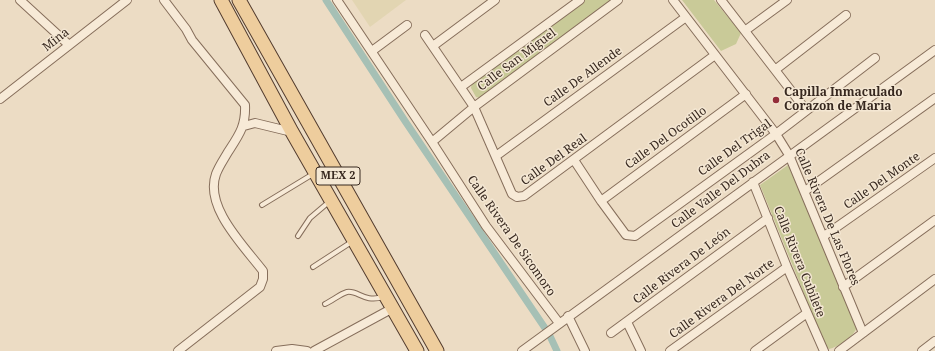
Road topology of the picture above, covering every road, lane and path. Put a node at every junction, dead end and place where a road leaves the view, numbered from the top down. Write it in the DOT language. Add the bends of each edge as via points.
graph roads {
  1 [pos="20,0"];
  2 [pos="127,0"];
  3 [pos="164,0"];
  4 [pos="221,0"];
  5 [pos="239,0"];
  6 [pos="337,0"];
  7 [pos="495,0"];
  8 [pos="580,0"];
  9 [pos="618,0"];
  10 [pos="673,0"];
  11 [pos="722,0"];
  12 [pos="787,0"];
  13 [pos="846,15"];
  14 [pos="686,17"];
  15 [pos="407,25"];
  16 [pos="746,30"];
  17 [pos="425,35"];
  18 [pos="69,45"];
  19 [pos="433,46"];
  20 [pos="935,50"];
  21 [pos="372,51"];
  22 [pos="715,55"];
  23 [pos="876,58"];
  24 [pos="775,70"];
  25 [pos="461,87"];
  26 [pos="746,94"];
  27 [pos="935,98"];
  28 [pos="0,99"];
  29 [pos="474,107"];
  30 [pos="806,110"];
  31 [pos="244,126"];
  32 [pos="292,132"];
  33 [pos="776,134"];
  34 [pos="432,142"];
  35 [pos="789,155"];
  36 [pos="496,156"];
  37 [pos="935,158"];
  38 [pos="574,160"];
  39 [pos="315,172"];
  40 [pos="753,182"];
  41 [pos="805,191"];
  42 [pos="330,200"];
  43 [pos="600,201"];
  44 [pos="262,205"];
  45 [pos="768,218"];
  46 [pos="935,220"];
  47 [pos="298,236"];
  48 [pos="824,236"];
  49 [pos="353,240"];
  50 [pos="313,267"];
  51 [pos="787,267"];
  52 [pos="935,279"];
  53 [pos="843,287"];
  54 [pos="386,296"];
  55 [pos="325,304"];
  56 [pos="393,308"];
  57 [pos="807,313"];
  58 [pos="568,316"];
  59 [pos="627,322"];
  60 [pos="556,325"];
  61 [pos="611,333"];
  62 [pos="863,333"];
  63 [pos="935,341"];
  64 [pos="850,347"];
  65 [pos="329,348"];
  66 [pos="178,351"];
  67 [pos="276,351"];
  68 [pos="307,351"];
  69 [pos="314,351"];
  70 [pos="417,351"];
  71 [pos="438,351"];
  72 [pos="522,351"];
  73 [pos="585,351"];
  74 [pos="641,351"];
  75 [pos="670,351"];
  76 [pos="755,351"];
  77 [pos="824,351"];
  78 [pos="839,351"];
  79 [pos="922,351"];
  1 -- 18 [label="street"];
  2 -- 18 [label="street, Mina"];
  3 -- 31 [label="street" via="192,40 245,105"];
  4 -- 32 [label="main road, MEX 2"];
  5 -- 71 [label="main road, MEX 2"];
  6 -- 21 [label="street, Calle Rivera De Sicomoro"];
  7 -- 19 [label="street"];
  8 -- 25 [label="street"];
  9 -- 29 [label="street, Calle San Miguel"];
  10 -- 14 [label="street, Calle Rivera De Las Flores"];
  11 -- 16 [label="street"];
  12 -- 16 [label="street"];
  13 -- 24 [label="street"];
  14 -- 22 [label="street, Calle Rivera De Las Flores"];
  14 -- 36 [label="street, Calle De Allende"];
  15 -- 21 [label="street"];
  16 -- 24 [label="street"];
  17 -- 19 [label="street, Calle Del Real"];
  18 -- 28 [label="street, Mina"];
  19 -- 25 [label="street, Calle Del Real"];
  20 -- 35 [label="street, Calle Valle Del Dubra"];
  21 -- 34 [label="street, Calle Rivera De Sicomoro"];
  22 -- 26 [label="street, Calle Rivera De Las Flores"];
  22 -- 38 [label="street, Calle Del Real"];
  23 -- 30 [label="street, Calle Del Trigal"];
  24 -- 30 [label="street"];
  25 -- 29 [label="street, Calle Del Real"];
  26 -- 33 [label="street, Calle Rivera De Las Flores"];
  26 -- 43 [label="street, Calle Del Ocotillo"];
  27 -- 41 [label="street"];
  29 -- 34 [label="street, Calle San Miguel"];
  29 -- 36 [label="street, Calle Del Real"];
  30 -- 33 [label="street, Calle Del Trigal"];
  31 -- 32 [label="street" via="255,124"];
  31 -- 66 [label="street" via="216,173 213,187 216,203 223,218 263,271 263,279 260,288"];
  32 -- 39 [label="main road, MEX 2"];
  33 -- 35 [label="street, Calle Rivera De Las Flores"];
  33 -- 43 [label="street, Calle Del Trigal" via="635,236 626,236"];
  34 -- 60 [label="street, Calle Rivera De Sicomoro" via="486,226"];
  35 -- 40 [label="street, Calle Valle Del Dubra"];
  35 -- 41 [label="street, Calle Rivera De Las Flores"];
  36 -- 38 [label="street, Calle Del Real" via="512,194 520,197"];
  37 -- 48 [label="street, Calle Del Monte"];
  38 -- 43 [label="street"];
  39 -- 42 [label="main road, MEX 2"];
  39 -- 44 [label="lane"];
  40 -- 45 [label="street, Calle Rivera Cubilete"];
  40 -- 58 [label="street, Calle Valle Del Dubra"];
  41 -- 48 [label="street, Calle Rivera De Las Flores"];
  42 -- 47 [label="lane" via="310,218"];
  42 -- 49 [label="main road, MEX 2"];
  45 -- 51 [label="street, Calle Rivera Cubilete"];
  45 -- 59 [label="street, Calle Rivera De León"];
  46 -- 53 [label="street"];
  48 -- 53 [label="street, Calle Rivera De Las Flores"];
  49 -- 50 [label="lane"];
  49 -- 54 [label="main road, MEX 2"];
  51 -- 57 [label="street, Calle Rivera Cubilete"];
  51 -- 75 [label="street, Calle Rivera Del Norte"];
  52 -- 62 [label="street"];
  53 -- 62 [label="street, Calle Rivera De Las Flores"];
  54 -- 55 [label="lane" via="376,300 366,299 353,292 347,292"];
  54 -- 56 [label="main road, MEX 2"];
  56 -- 65 [label="street"];
  56 -- 70 [label="main road, MEX 2"];
  57 -- 76 [label="street"];
  57 -- 77 [label="street, Calle Rivera Cubilete"];
  58 -- 60 [label="street, Calle Valle Del Dubra"];
  58 -- 73 [label="street"];
  59 -- 61 [label="street, Calle Rivera De León"];
  59 -- 74 [label="street"];
  60 -- 72 [label="street, Calle Valle Del Dubra"];
  62 -- 64 [label="street"];
  63 -- 79 [label="street"];
  64 -- 78 [label="street"];
  65 -- 69 [label="street"];
  67 -- 68 [label="street"];
}
